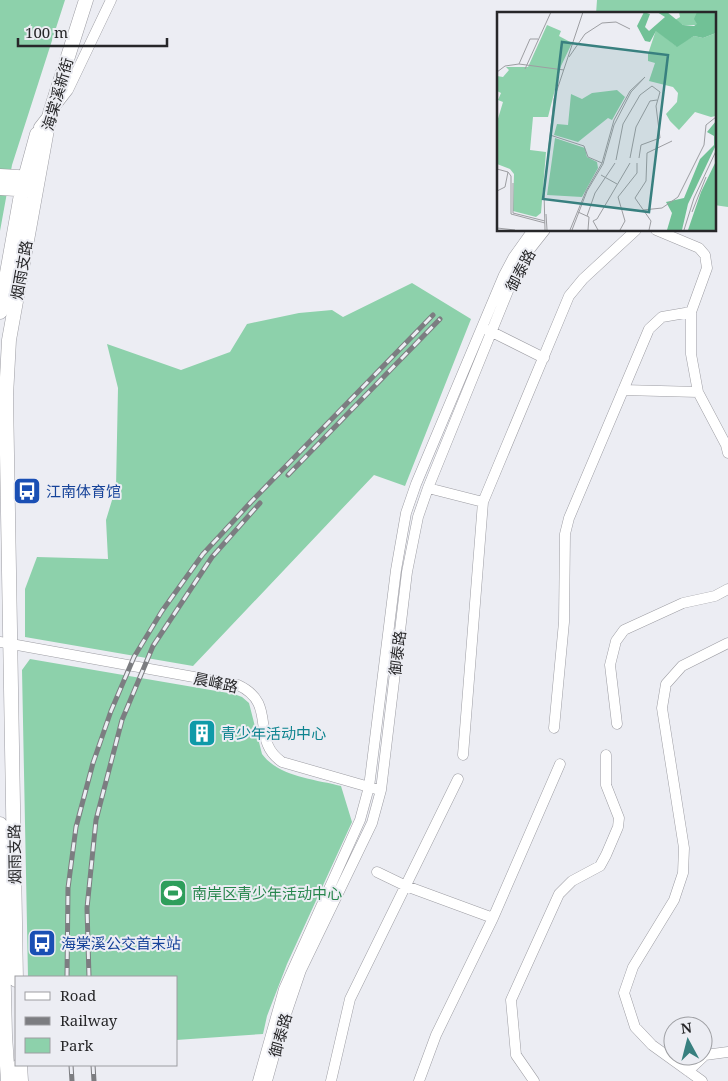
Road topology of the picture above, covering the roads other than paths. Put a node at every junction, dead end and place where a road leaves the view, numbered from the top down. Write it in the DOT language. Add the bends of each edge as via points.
graph roads {
  1 [pos="78,0"];
  2 [pos="86,0"];
  3 [pos="111,0"];
  4 [pos="68,90"];
  5 [pos="50,114"];
  6 [pos="39,127"];
  7 [pos="43,147"];
  8 [pos="0,176"];
  9 [pos="30,184"];
  10 [pos="0,188"];
  11 [pos="532,231"];
  12 [pos="544,231"];
  13 [pos="635,231"];
  14 [pos="658,231"];
  15 [pos="0,312"];
  16 [pos="691,312"];
  17 [pos="482,327"];
  18 [pos="492,332"];
  19 [pos="544,358"];
  20 [pos="623,390"];
  21 [pos="698,392"];
  22 [pos="728,453"];
  23 [pos="428,488"];
  24 [pos="483,502"];
  25 [pos="728,589"];
  26 [pos="5,643"];
  27 [pos="728,643"];
  28 [pos="617,724"];
  29 [pos="554,728"];
  30 [pos="463,755"];
  31 [pos="606,755"];
  32 [pos="560,764"];
  33 [pos="458,779"];
  34 [pos="369,787"];
  35 [pos="382,790"];
  36 [pos="0,824"];
  37 [pos="377,872"];
  38 [pos="406,886"];
  39 [pos="493,918"];
  40 [pos="16,976"];
  41 [pos="728,1052"];
  42 [pos="20,1066"];
  43 [pos="688,1071"];
  44 [pos="8,1081"];
  45 [pos="21,1081"];
  46 [pos="258,1081"];
  47 [pos="267,1081"];
  48 [pos="331,1081"];
  49 [pos="419,1081"];
  50 [pos="534,1081"];
  51 [pos="702,1081"];
  1 -- 6 [label="main road, 海棠溪新街"];
  2 -- 5 [label="main road, 海棠溪新街"];
  3 -- 4 [label="street"];
  4 -- 5 [label="street"];
  4 -- 7 [label="street"];
  5 -- 6 [label="street"];
  5 -- 7 [label="main road, 海棠溪新街"];
  6 -- 9 [label="main road, 海棠溪新街"];
  7 -- 9 [label="main road, 海棠溪新街"];
  8 -- 9 [label="main road"];
  9 -- 10 [label="main road"];
  9 -- 15 [label="main road, 烟雨支路"];
  9 -- 26 [label="main road, 烟雨支路" via="9,340"];
  11 -- 17 [label="street, 御泰路" via="504,275"];
  12 -- 18 [label="street, 御泰路" via="512,281"];
  13 -- 19 [label="street" via="583,279 570,296"];
  14 -- 16 [label="street" via="699,248 705,255 708,268"];
  16 -- 20 [label="street" via="662,318 649,329"];
  16 -- 21 [label="street" via="692,354"];
  17 -- 18 [label="street"];
  17 -- 34 [label="street, 御泰路" via="406,513"];
  18 -- 19 [label="street"];
  18 -- 23 [label="street, 御泰路"];
  19 -- 24 [label="street"];
  20 -- 21 [label="street"];
  20 -- 29 [label="street" via="565,534 564,622"];
  21 -- 22 [label="street"];
  23 -- 24 [label="street"];
  23 -- 35 [label="street, 御泰路" via="418,517 407,572"];
  24 -- 30 [label="street"];
  25 -- 28 [label="street" via="715,596 683,603 624,630 616,641 610,665"];
  26 -- 34 [label="street, 晨峰路" via="238,685 249,690 260,706 266,743 274,757"];
  26 -- 40 [label="main road, 烟雨支路"];
  27 -- 43 [label="street" via="682,666 666,684 662,708 684,848 683,873 674,900 633,967 624,993 635,1027 652,1045"];
  31 -- 50 [label="street" via="606,785 619,818 618,827 600,866 572,881 559,894 511,1000 516,1055"];
  32 -- 39 [label="street"];
  33 -- 38 [label="street"];
  34 -- 35 [label="street, 晨峰路"];
  34 -- 46 [label="street, 御泰路" via="360,820 284,989"];
  35 -- 47 [label="street, 御泰路" via="372,823 298,977"];
  36 -- 44 [label="main road, 烟雨支路"];
  37 -- 38 [label="street"];
  38 -- 39 [label="street"];
  38 -- 48 [label="street" via="350,999"];
  39 -- 49 [label="street" via="436,1035"];
  41 -- 43 [label="street" via="705,1055"];
  42 -- 45 [label="main road"];
  43 -- 51 [label="street"];
}
